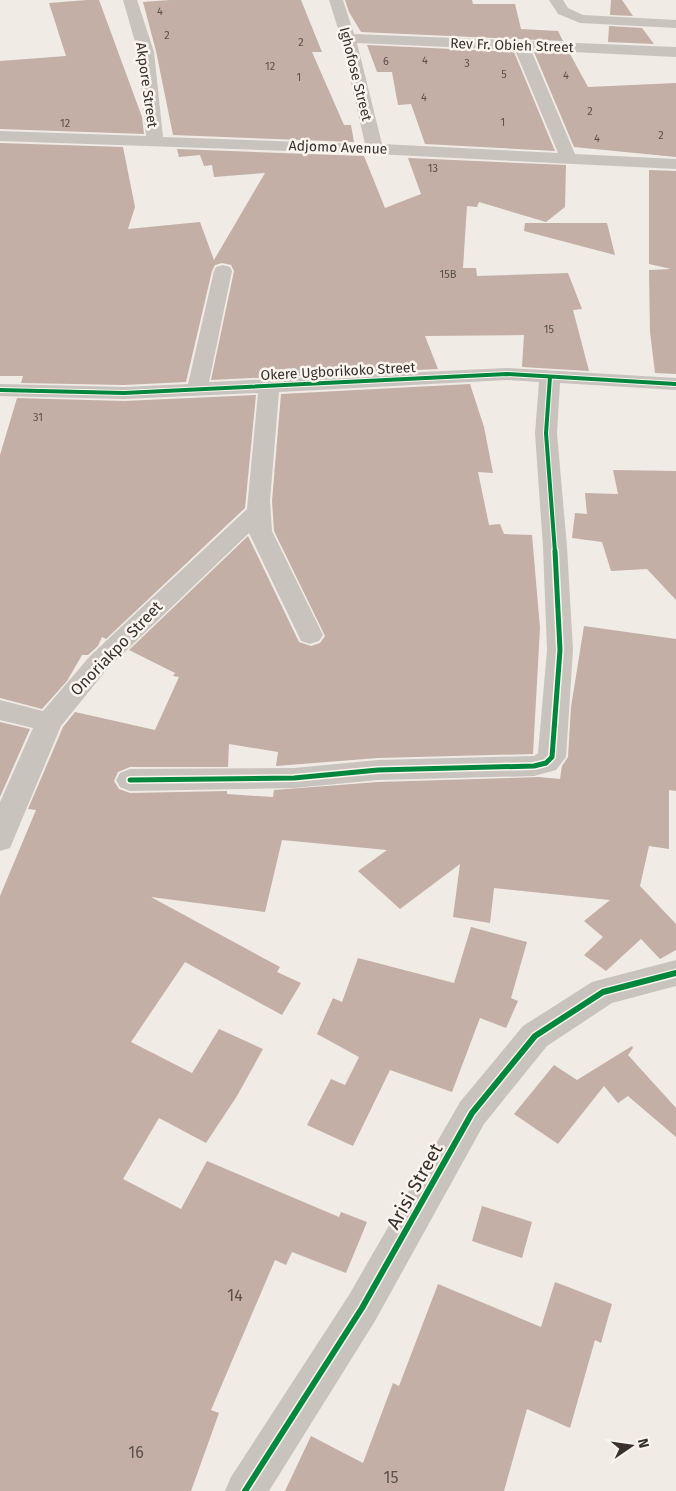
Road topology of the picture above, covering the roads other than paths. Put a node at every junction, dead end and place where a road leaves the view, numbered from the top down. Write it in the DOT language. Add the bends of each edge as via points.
graph roads {
  1 [pos="130,0"];
  2 [pos="336,0"];
  3 [pos="556,0"];
  4 [pos="676,24"];
  5 [pos="348,38"];
  6 [pos="521,45"];
  7 [pos="676,52"];
  8 [pos="0,136"];
  9 [pos="155,141"];
  10 [pos="374,148"];
  11 [pos="569,159"];
  12 [pos="676,164"];
  13 [pos="222,271"];
  14 [pos="550,377"];
  15 [pos="676,384"];
  16 [pos="269,386"];
  17 [pos="196,389"];
  18 [pos="0,390"];
  19 [pos="259,512"];
  20 [pos="310,635"];
  21 [pos="0,710"];
  22 [pos="49,722"];
  23 [pos="130,780"];
  24 [pos="0,840"];
  25 [pos="676,973"];
  26 [pos="245,1491"];
  1 -- 9 [label="street, Akpore Street" via="146,52"];
  2 -- 5 [label="street, Ighofose Street"];
  3 -- 4 [label="street" via="564,10 580,19"];
  5 -- 6 [label="street, Rev Fr. Obieh Street"];
  5 -- 10 [label="street, Ighofose Street"];
  6 -- 7 [label="street, Rev Fr. Obieh Street"];
  6 -- 11 [label="street"];
  8 -- 9 [label="street, Adjomo Avenue"];
  9 -- 10 [label="street, Adjomo Avenue"];
  10 -- 11 [label="street, Adjomo Avenue"];
  11 -- 12 [label="street, Adjomo Avenue"];
  13 -- 17 [label="street"];
  14 -- 15 [label="street, Okere Ugborikoko Street"];
  14 -- 16 [label="street, Okere Ugborikoko Street" via="507,374"];
  14 -- 23 [label="street" via="546,433 560,650 552,757 546,763 378,770 294,778"];
  16 -- 17 [label="street, Okere Ugborikoko Street"];
  16 -- 19 [label="street"];
  17 -- 18 [label="street, Okere Ugborikoko Street" via="124,393"];
  19 -- 20 [label="street" via="260,531"];
  19 -- 22 [label="street, Onoriakpo Street" via="99,662"];
  21 -- 22 [label="street"];
  22 -- 24 [label="street, Onoriakpo Street"];
  25 -- 26 [label="street, Arisi Street" via="603,992 535,1036 472,1113 362,1308"];
}
